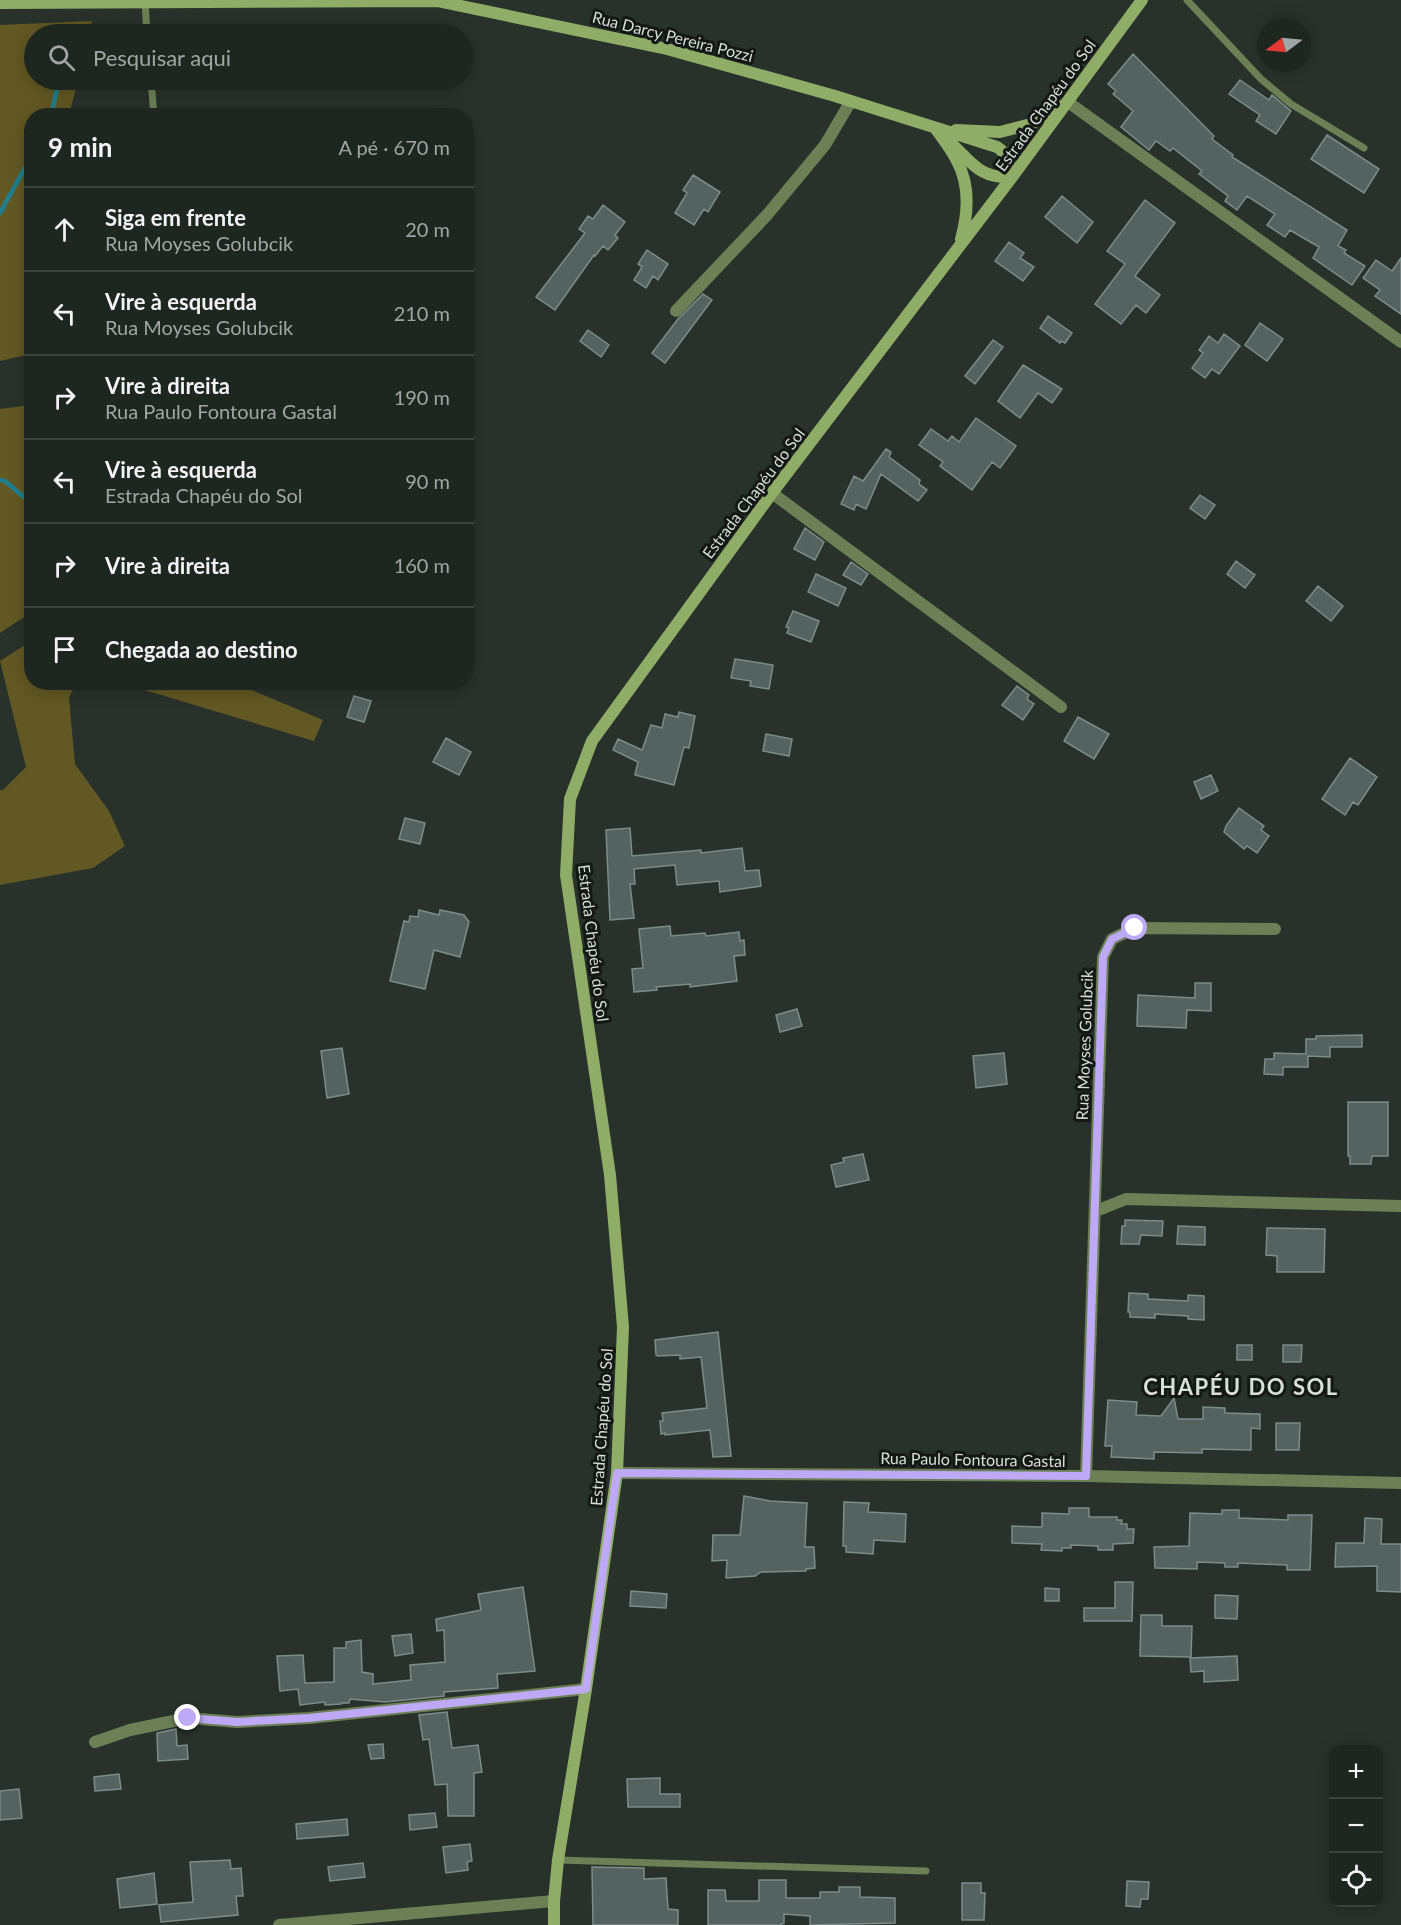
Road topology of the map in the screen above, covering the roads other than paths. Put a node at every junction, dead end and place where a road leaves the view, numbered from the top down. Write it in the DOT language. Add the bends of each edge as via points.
graph roads {
  1 [pos="1142,0"];
  2 [pos="1187,0"];
  3 [pos="145,2"];
  4 [pos="0,3"];
  5 [pos="461,3"];
  6 [pos="146,24"];
  7 [pos="152,90"];
  8 [pos="851,101"];
  9 [pos="1068,102"];
  10 [pos="153,108"];
  11 [pos="936,129"];
  12 [pos="1364,148"];
  13 [pos="1012,177"];
  14 [pos="959,247"];
  15 [pos="676,311"];
  16 [pos="1401,342"];
  17 [pos="772,493"];
  18 [pos="1061,707"];
  19 [pos="1275,929"];
  20 [pos="1401,1206"];
  21 [pos="1096,1211"];
  22 [pos="617,1473"];
  23 [pos="1086,1476"];
  24 [pos="1401,1483"];
  25 [pos="586,1689"];
  26 [pos="94,1742"];
  27 [pos="558,1860"];
  28 [pos="926,1871"];
  29 [pos="554,1901"];
  30 [pos="279,1925"];
  31 [pos="554,1925"];
  1 -- 9 [label="main road, Estrada Chapéu do Sol"];
  2 -- 12 [label="lane" via="1261,79 1291,104"];
  3 -- 4 [label="main road, Rua Darcy Pereira Pozzi"];
  3 -- 5 [label="main road, Rua Darcy Pereira Pozzi"];
  3 -- 6 [label="lane"];
  5 -- 8 [label="main road, Rua Darcy Pereira Pozzi" via="667,49"];
  7 -- 10 [label="lane"];
  8 -- 11 [label="main road, Rua Darcy Pereira Pozzi"];
  8 -- 15 [label="street" via="818,154"];
  9 -- 11 [label="main road" via="1031,124 1000,132"];
  9 -- 13 [label="main road, Estrada Chapéu do Sol"];
  9 -- 16 [label="street"];
  11 -- 13 [label="main road, Rua Darcy Pereira Pozzi" via="989,176"];
  11 -- 13 [label="main road, Rua Darcy Pereira Pozzi" via="1005,152"];
  11 -- 14 [label="main road" via="958,161 966,190 966,220"];
  13 -- 14 [label="main road, Estrada Chapéu do Sol"];
  14 -- 17 [label="main road, Estrada Chapéu do Sol"];
  17 -- 18 [label="street"];
  17 -- 22 [label="main road, Estrada Chapéu do Sol" via="592,741 570,799 566,875 610,1175 623,1327"];
  19 -- 21 [label="street, Rua Moyses Golubcik" via="1135,928 1112,939 1103,957"];
  20 -- 21 [label="street" via="1126,1199"];
  21 -- 23 [label="street, Rua Moyses Golubcik"];
  22 -- 23 [label="street, Rua Paulo Fontoura Gastal"];
  22 -- 25 [label="main road, Estrada Chapéu do Sol"];
  23 -- 24 [label="street, Rua Paulo Fontoura Gastal"];
  25 -- 26 [label="street" via="309,1718 237,1722 188,1718"];
  25 -- 27 [label="main road, Estrada Chapéu do Sol"];
  27 -- 28 [label="lane"];
  27 -- 29 [label="main road, Estrada Chapéu do Sol"];
  29 -- 30 [label="street"];
  29 -- 31 [label="main road, Estrada Chapéu do Sol"];
}
